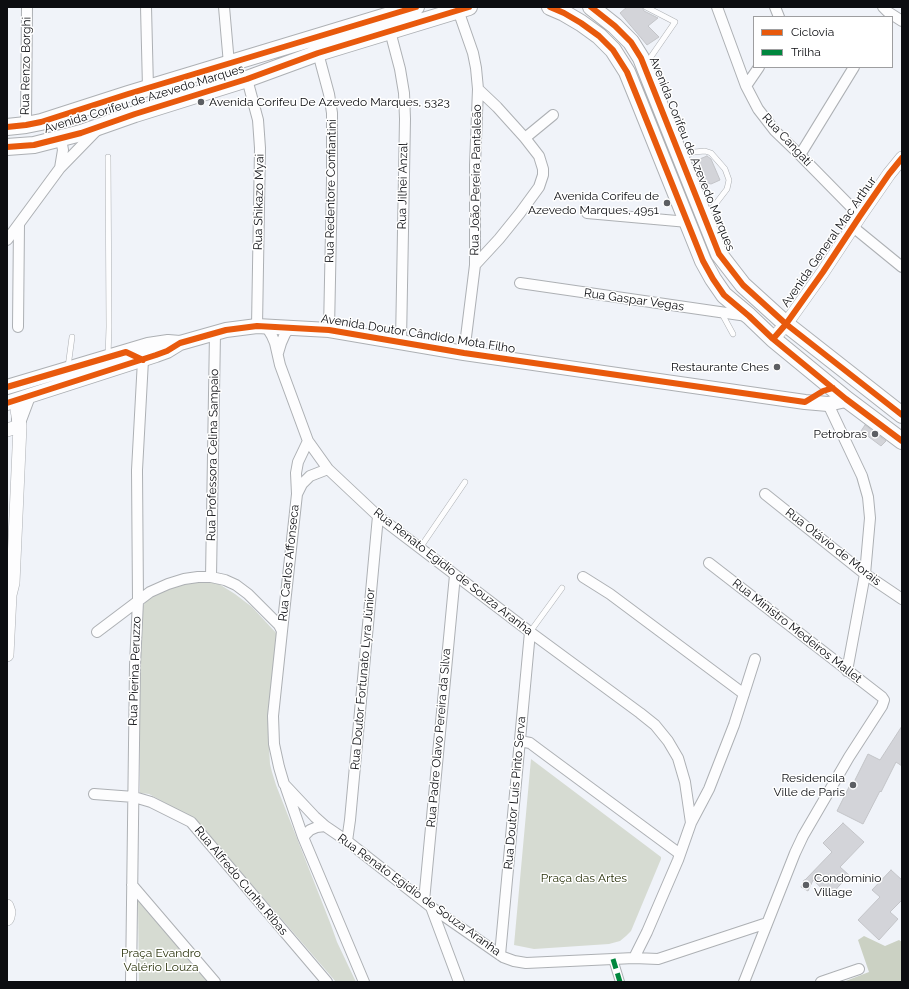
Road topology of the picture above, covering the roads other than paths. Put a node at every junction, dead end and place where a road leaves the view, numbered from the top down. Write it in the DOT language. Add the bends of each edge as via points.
graph roads {
  1 [pos="27,7"];
  2 [pos="146,7"];
  3 [pos="224,7"];
  4 [pos="416,7"];
  5 [pos="550,7"];
  6 [pos="591,7"];
  7 [pos="646,7"];
  8 [pos="717,7"];
  9 [pos="463,8"];
  10 [pos="887,11"];
  11 [pos="902,21"];
  12 [pos="390,31"];
  13 [pos="318,53"];
  14 [pos="229,64"];
  15 [pos="645,67"];
  16 [pos="758,68"];
  17 [pos="853,68"];
  18 [pos="247,79"];
  19 [pos="746,86"];
  20 [pos="148,88"];
  21 [pos="478,89"];
  22 [pos="553,115"];
  23 [pos="26,125"];
  24 [pos="7,127"];
  25 [pos="99,128"];
  26 [pos="525,138"];
  27 [pos="61,139"];
  28 [pos="7,147"];
  29 [pos="800,154"];
  30 [pos="108,157"];
  31 [pos="681,157"];
  32 [pos="902,158"];
  33 [pos="60,168"];
  34 [pos="587,213"];
  35 [pos="860,216"];
  36 [pos="705,218"];
  37 [pos="688,222"];
  38 [pos="19,224"];
  39 [pos="853,227"];
  40 [pos="7,240"];
  41 [pos="474,265"];
  42 [pos="902,266"];
  43 [pos="520,283"];
  44 [pos="720,312"];
  45 [pos="749,316"];
  46 [pos="786,324"];
  47 [pos="261,326"];
  48 [pos="18,327"];
  49 [pos="290,327"];
  50 [pos="329,330"];
  51 [pos="215,333"];
  52 [pos="733,334"];
  53 [pos="72,337"];
  54 [pos="773,339"];
  55 [pos="401,342"];
  56 [pos="180,343"];
  57 [pos="464,353"];
  58 [pos="277,355"];
  59 [pos="108,357"];
  60 [pos="143,360"];
  61 [pos="68,368"];
  62 [pos="858,381"];
  63 [pos="833,388"];
  64 [pos="9,395"];
  65 [pos="28,396"];
  66 [pos="846,399"];
  67 [pos="805,402"];
  68 [pos="828,404"];
  69 [pos="902,415"];
  70 [pos="20,423"];
  71 [pos="7,430"];
  72 [pos="308,441"];
  73 [pos="902,441"];
  74 [pos="12,466"];
  75 [pos="328,469"];
  76 [pos="464,482"];
  77 [pos="297,494"];
  78 [pos="766,494"];
  79 [pos="378,516"];
  80 [pos="420,548"];
  81 [pos="709,563"];
  82 [pos="865,574"];
  83 [pos="455,575"];
  84 [pos="211,577"];
  85 [pos="583,577"];
  86 [pos="562,588"];
  87 [pos="8,592"];
  88 [pos="902,599"];
  89 [pos="138,601"];
  90 [pos="282,631"];
  91 [pos="97,632"];
  92 [pos="530,632"];
  93 [pos="7,655"];
  94 [pos="754,659"];
  95 [pos="847,671"];
  96 [pos="744,694"];
  97 [pos="520,740"];
  98 [pos="284,784"];
  99 [pos="94,794"];
  100 [pos="134,797"];
  101 [pos="315,817"];
  102 [pos="692,823"];
  103 [pos="299,825"];
  104 [pos="324,826"];
  105 [pos="303,837"];
  106 [pos="347,841"];
  107 [pos="680,854"];
  108 [pos="132,885"];
  109 [pos="428,904"];
  110 [pos="7,906"];
  111 [pos="7,919"];
  112 [pos="767,923"];
  113 [pos="500,954"];
  114 [pos="634,958"];
  115 [pos="613,960"];
  116 [pos="859,969"];
  117 [pos="131,982"];
  118 [pos="215,982"];
  119 [pos="326,982"];
  120 [pos="364,982"];
  121 [pos="459,982"];
  122 [pos="620,982"];
  123 [pos="744,982"];
  124 [pos="821,982"];
  1 -- 23 [label="street, Rua Renzo Borghi"];
  2 -- 20 [label="street"];
  3 -- 14 [label="street"];
  4 -- 14 [label="main road, Avenida Corifeu de Azevedo Marques"];
  5 -- 37 [label="main road" via="581,23 613,50 627,72"];
  6 -- 15 [label="main road, Avenida Corifeu de Azevedo Marques" via="631,42"];
  7 -- 15 [label="lane" via="675,22"];
  8 -- 19 [label="street, Rua Cangati"];
  9 -- 12 [label="main road, Avenida Corifeu de Azevedo Marques"];
  9 -- 21 [label="street, Rua João Pereira Pantaleão"];
  10 -- 11 [label="street"];
  12 -- 13 [label="main road, Avenida Corifeu de Azevedo Marques"];
  12 -- 55 [label="street, Rua Jilhei Anzal" via="400,69 405,119"];
  13 -- 18 [label="main road, Avenida Corifeu de Azevedo Marques"];
  13 -- 50 [label="street, Rua Redentore Confiantini" via="332,113"];
  14 -- 20 [label="main road, Avenida Corifeu de Azevedo Marques"];
  15 -- 31 [label="main road, Avenida Corifeu de Azevedo Marques"];
  16 -- 19 [label="street"];
  17 -- 29 [label="street"];
  18 -- 25 [label="main road, Avenida Corifeu de Azevedo Marques"];
  18 -- 47 [label="street, Rua Shikazo Myai" via="258,120 260,148"];
  19 -- 29 [label="street, Rua Cangati" via="758,109 775,131"];
  20 -- 23 [label="main road, Avenida Corifeu de Azevedo Marques"];
  21 -- 26 [label="street"];
  21 -- 41 [label="street, Rua João Pereira Pantaleão"];
  22 -- 26 [label="street"];
  23 -- 24 [label="main road, Avenida Corifeu de Azevedo Marques"];
  25 -- 27 [label="main road, Avenida Corifeu de Azevedo Marques"];
  25 -- 33 [label="street"];
  26 -- 41 [label="street" via="540,156 542,181 504,234"];
  27 -- 28 [label="main road, Avenida Corifeu de Azevedo Marques"];
  27 -- 33 [label="street" via="63,150"];
  29 -- 35 [label="street, Rua Cangati"];
  30 -- 59 [label="lane"];
  31 -- 36 [label="main road, Avenida Corifeu de Azevedo Marques"];
  31 -- 36 [label="lane" via="705,151 711,153 725,169 729,180 727,189"];
  32 -- 35 [label="street, Avenida General Mac Arthur"];
  33 -- 38 [label="street"];
  34 -- 37 [label="street"];
  35 -- 39 [label="street, Avenida General Mac Arthur"];
  36 -- 46 [label="main road, Avenida Corifeu de Azevedo Marques" via="719,254 742,284"];
  37 -- 45 [label="main road" via="713,279 724,295"];
  38 -- 40 [label="street"];
  38 -- 48 [label="street"];
  39 -- 42 [label="street"];
  39 -- 46 [label="street, Avenida General Mac Arthur"];
  41 -- 57 [label="street, Rua João Pereira Pantaleão"];
  43 -- 44 [label="street, Rua Gaspar Vegas"];
  44 -- 45 [label="street, Rua Gaspar Vegas"];
  44 -- 52 [label="lane"];
  45 -- 54 [label="main road"];
  46 -- 54 [label="street, Avenida General Mac Arthur"];
  46 -- 62 [label="main road, Avenida Corifeu de Azevedo Marques"];
  47 -- 49 [label="main road, Avenida Doutor Cândido Mota Filho"];
  47 -- 51 [label="main road, Avenida Doutor Cândido Mota Filho"];
  47 -- 58 [label="street, Rua Renato Egidio de Souza Aranha" via="272,336"];
  49 -- 50 [label="main road, Avenida Doutor Cândido Mota Filho"];
  49 -- 58 [label="street"];
  50 -- 55 [label="main road, Avenida Doutor Cândido Mota Filho"];
  51 -- 56 [label="main road, Avenida Doutor Cândido Mota Filho"];
  51 -- 84 [label="street, Rua Professora Celina Sampaio"];
  53 -- 61 [label="lane"];
  54 -- 63 [label="main road"];
  55 -- 57 [label="main road, Avenida Doutor Cândido Mota Filho"];
  56 -- 59 [label="main road, Avenida Doutor Cândido Mota Filho" via="148,345"];
  56 -- 60 [label="main road, Avenida Doutor Cândido Mota Filho"];
  57 -- 67 [label="main road, Avenida Doutor Cândido Mota Filho"];
  58 -- 72 [label="street, Rua Renato Egidio de Souza Aranha"];
  59 -- 61 [label="main road, Avenida Doutor Cândido Mota Filho"];
  60 -- 65 [label="main road, Avenida Doutor Cândido Mota Filho"];
  60 -- 89 [label="street, Rua Pierina Peruzzo" via="137,470"];
  61 -- 64 [label="main road, Avenida Doutor Cândido Mota Filho"];
  62 -- 63 [label="main road"];
  62 -- 69 [label="main road, Avenida Corifeu de Azevedo Marques"];
  63 -- 66 [label="main road"];
  63 -- 67 [label="main road"];
  64 -- 65 [label="main road, Avenida Doutor Cândido Mota Filho"];
  64 -- 70 [label="street"];
  65 -- 70 [label="main road"];
  66 -- 68 [label="main road, Avenida Doutor Cândido Mota Filho"];
  66 -- 73 [label="main road"];
  67 -- 68 [label="main road, Avenida Doutor Cândido Mota Filho"];
  68 -- 82 [label="street" via="862,476 868,497 870,518"];
  70 -- 71 [label="street"];
  70 -- 74 [label="street"];
  72 -- 75 [label="street, Rua Renato Egidio de Souza Aranha"];
  72 -- 77 [label="street, Rua Carlos Affonseca" via="298,462"];
  74 -- 87 [label="street" via="13,583"];
  75 -- 77 [label="street, Rua Carlos Affonseca" via="310,476"];
  75 -- 79 [label="street, Rua Renato Egidio de Souza Aranha"];
  76 -- 80 [label="lane"];
  77 -- 90 [label="street, Rua Carlos Affonseca"];
  78 -- 82 [label="street, Rua Otávio de Morais"];
  79 -- 80 [label="street, Rua Renato Egidio de Souza Aranha"];
  79 -- 106 [label="street, Rua Doutor Fortunato Lyra Júnior"];
  80 -- 83 [label="street, Rua Renato Egidio de Souza Aranha"];
  81 -- 95 [label="street, Rua Ministro Medeiros Mallet"];
  82 -- 88 [label="street, Rua Otávio de Morais"];
  82 -- 95 [label="street"];
  83 -- 92 [label="street, Rua Renato Egidio de Souza Aranha"];
  83 -- 109 [label="street, Rua Padre Olavo Pereira da Silva"];
  84 -- 89 [label="street" via="184,579 168,584"];
  84 -- 90 [label="street" via="236,585 248,594 274,619"];
  85 -- 96 [label="street" via="610,594"];
  86 -- 92 [label="lane"];
  87 -- 93 [label="street"];
  89 -- 91 [label="street"];
  89 -- 100 [label="street, Rua Pierina Peruzzo"];
  90 -- 98 [label="street, Rua Renato Egidio de Souza Aranha" via="273,716 274,744"];
  92 -- 97 [label="street, Rua Doutor Luís Pinto Serva"];
  92 -- 102 [label="street, Rua Renato Egidio de Souza Aranha" via="655,725 678,758"];
  94 -- 96 [label="street"];
  95 -- 112 [label="street, Rua Ministro Medeiros Mallet" via="884,700 803,836"];
  96 -- 102 [label="street" via="709,788"];
  97 -- 107 [label="street" via="530,743"];
  97 -- 113 [label="street, Rua Doutor Luís Pinto Serva"];
  98 -- 101 [label="street, Rua Renato Egidio de Souza Aranha"];
  98 -- 103 [label="street"];
  99 -- 100 [label="street, Rua Alfredo Cunha Ribas"];
  100 -- 108 [label="street, Rua Pierina Peruzzo"];
  100 -- 119 [label="street, Rua Alfredo Cunha Ribas" via="156,804 191,822"];
  101 -- 103 [label="street"];
  101 -- 104 [label="street, Rua Renato Egidio de Souza Aranha"];
  102 -- 107 [label="street"];
  103 -- 105 [label="street"];
  104 -- 105 [label="street" via="310,830"];
  104 -- 106 [label="street, Rua Renato Egidio de Souza Aranha"];
  105 -- 120 [label="street"];
  106 -- 109 [label="street, Rua Renato Egidio de Souza Aranha"];
  107 -- 114 [label="street"];
  108 -- 117 [label="street, Rua Pierina Peruzzo"];
  108 -- 118 [label="street"];
  109 -- 113 [label="street, Rua Renato Egidio de Souza Aranha"];
  109 -- 121 [label="street"];
  110 -- 111 [label="street"];
  112 -- 114 [label="street, Rua Renato Egidio de Souza Aranha" via="658,959"];
  112 -- 123 [label="street"];
  113 -- 115 [label="street, Rua Renato Egidio de Souza Aranha" via="514,961 526,963"];
  114 -- 115 [label="street, Rua Renato Egidio de Souza Aranha"];
  115 -- 122 [label="street"];
  116 -- 124 [label="street"];
}
